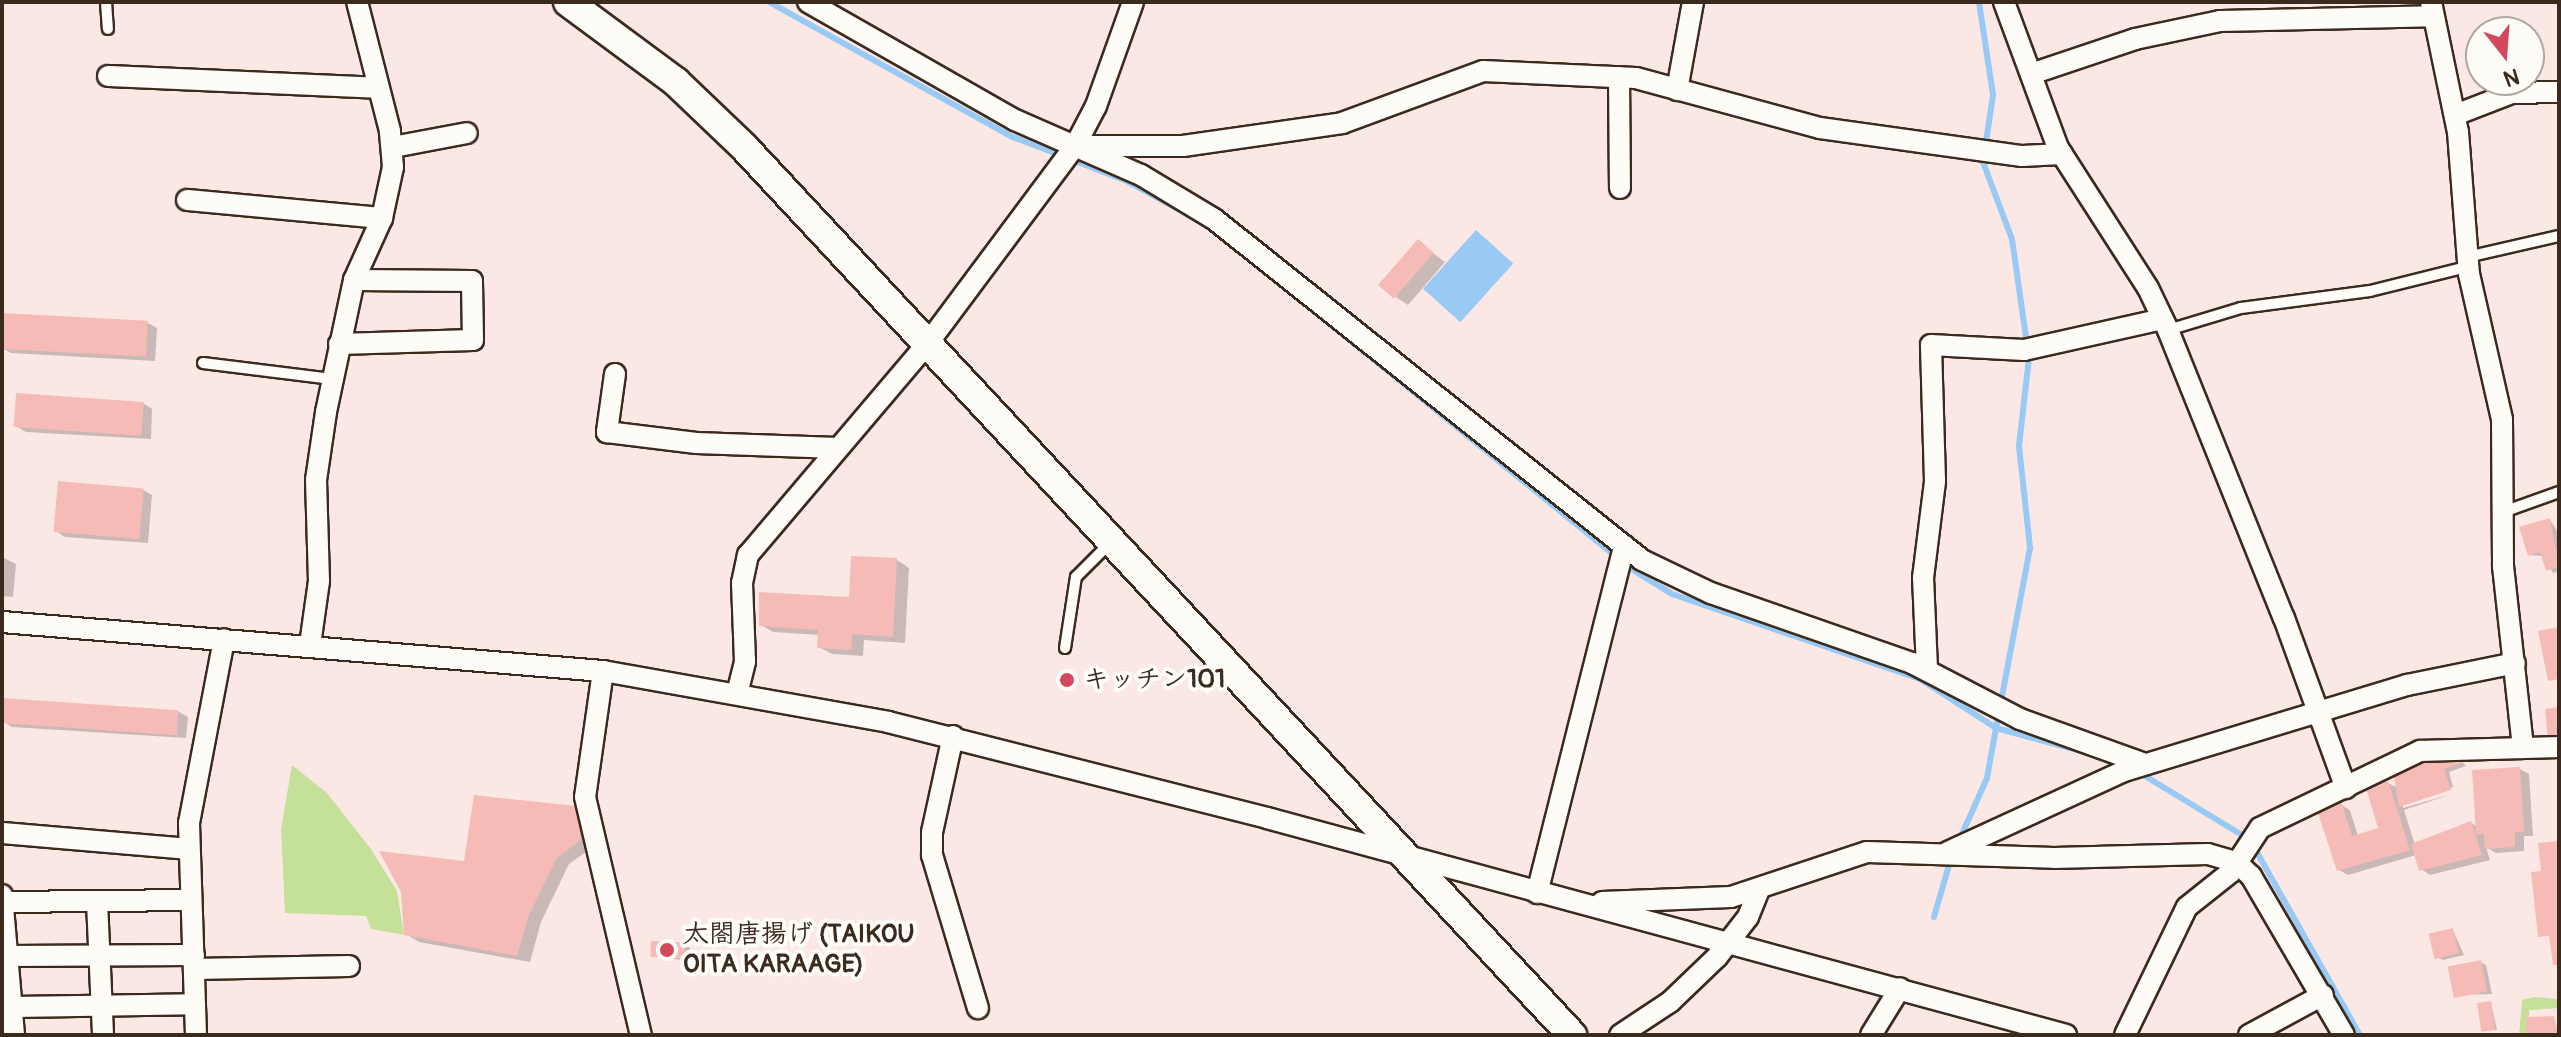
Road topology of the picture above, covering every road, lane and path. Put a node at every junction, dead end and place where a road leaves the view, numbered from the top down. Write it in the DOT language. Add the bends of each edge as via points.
graph roads {
  1 [pos="106,2"];
  2 [pos="357,2"];
  3 [pos="568,2"];
  4 [pos="808,2"];
  5 [pos="1133,2"];
  6 [pos="1693,2"];
  7 [pos="2004,2"];
  8 [pos="2432,9"];
  9 [pos="108,29"];
  10 [pos="2031,74"];
  11 [pos="108,76"];
  12 [pos="1619,77"];
  13 [pos="378,88"];
  14 [pos="1677,90"];
  15 [pos="2559,92"];
  16 [pos="2455,115"];
  17 [pos="467,133"];
  18 [pos="1074,146"];
  19 [pos="393,147"];
  20 [pos="2062,154"];
  21 [pos="1620,188"];
  22 [pos="187,200"];
  23 [pos="382,218"];
  24 [pos="2559,236"];
  25 [pos="2467,262"];
  26 [pos="354,280"];
  27 [pos="2165,325"];
  28 [pos="928,343"];
  29 [pos="339,344"];
  30 [pos="203,363"];
  31 [pos="615,374"];
  32 [pos="332,379"];
  33 [pos="838,448"];
  34 [pos="2559,492"];
  35 [pos="2503,512"];
  36 [pos="1113,541"];
  37 [pos="1624,546"];
  38 [pos="2,622"];
  39 [pos="224,639"];
  40 [pos="310,645"];
  41 [pos="1065,648"];
  42 [pos="2515,663"];
  43 [pos="1927,669"];
  44 [pos="603,671"];
  45 [pos="737,694"];
  46 [pos="2320,712"];
  47 [pos="953,736"];
  48 [pos="2559,747"];
  49 [pos="2523,748"];
  50 [pos="2145,764"];
  51 [pos="2346,788"];
  52 [pos="2,833"];
  53 [pos="188,849"];
  54 [pos="1946,853"];
  55 [pos="1409,860"];
  56 [pos="2236,862"];
  57 [pos="1759,890"];
  58 [pos="1537,893"];
  59 [pos="2,895"];
  60 [pos="191,900"];
  61 [pos="3,902"];
  62 [pos="97,902"];
  63 [pos="1570,902"];
  64 [pos="1729,943"];
  65 [pos="99,955"];
  66 [pos="9,956"];
  67 [pos="194,962"];
  68 [pos="349,966"];
  69 [pos="1900,988"];
  70 [pos="2323,995"];
  71 [pos="195,1004"];
  72 [pos="101,1006"];
  73 [pos="13,1007"];
  74 [pos="978,1008"];
  75 [pos="14,1035"];
  76 [pos="103,1035"];
  77 [pos="196,1035"];
  78 [pos="641,1035"];
  79 [pos="1572,1035"];
  80 [pos="1620,1035"];
  81 [pos="1871,1035"];
  82 [pos="2066,1035"];
  83 [pos="2125,1035"];
  84 [pos="2249,1035"];
  85 [pos="2344,1035"];
  1 -- 9 [label="lane"];
  2 -- 13 [label="street"];
  3 -- 28 [label="street" via="693,97"];
  4 -- 18 [label="street" via="1015,120"];
  5 -- 18 [label="street" via="1096,106"];
  6 -- 14 [label="street"];
  7 -- 10 [label="street"];
  8 -- 10 [label="street" via="2220,21 2135,39"];
  8 -- 16 [label="street"];
  10 -- 20 [label="street"];
  11 -- 13 [label="street"];
  12 -- 14 [label="street"];
  12 -- 18 [label="street" via="1473,72 1342,123 1183,146"];
  12 -- 21 [label="street"];
  13 -- 19 [label="street"];
  14 -- 20 [label="street" via="1820,128 2022,156"];
  15 -- 16 [label="street" via="2512,93"];
  16 -- 25 [label="street"];
  17 -- 19 [label="street"];
  18 -- 28 [label="street"];
  18 -- 37 [label="street" via="1141,175 1214,219"];
  19 -- 23 [label="street"];
  20 -- 27 [label="street"];
  22 -- 23 [label="street"];
  23 -- 26 [label="street"];
  24 -- 25 [label="lane"];
  25 -- 27 [label="lane" via="2370,291 2241,308"];
  25 -- 35 [label="street" via="2502,419"];
  26 -- 29 [label="street"];
  26 -- 29 [label="street" via="472,281 473,340"];
  27 -- 43 [label="street" via="2024,350 1931,345 1935,481 1923,578"];
  27 -- 46 [label="street"];
  28 -- 33 [label="street"];
  28 -- 36 [label="street"];
  29 -- 32 [label="street"];
  30 -- 32 [label="lane"];
  31 -- 33 [label="street" via="607,432 696,443"];
  32 -- 40 [label="street" via="316,480 319,581"];
  33 -- 45 [label="street" via="748,555 742,583 745,661"];
  34 -- 35 [label="lane"];
  35 -- 42 [label="street"];
  36 -- 41 [label="lane" via="1076,577"];
  36 -- 55 [label="street"];
  37 -- 43 [label="street" via="1696,587"];
  37 -- 58 [label="street"];
  38 -- 39 [label="street"];
  39 -- 40 [label="street"];
  39 -- 53 [label="street"];
  40 -- 44 [label="street"];
  42 -- 46 [label="street" via="2433,678"];
  42 -- 49 [label="street"];
  43 -- 50 [label="street" via="2030,723"];
  44 -- 45 [label="street"];
  44 -- 78 [label="street" via="585,797"];
  45 -- 47 [label="street"];
  46 -- 50 [label="street"];
  46 -- 51 [label="street"];
  47 -- 55 [label="street"];
  47 -- 74 [label="street" via="932,855"];
  48 -- 49 [label="street"];
  49 -- 51 [label="street" via="2431,748 2388,763"];
  50 -- 54 [label="street" via="2035,808"];
  51 -- 56 [label="street" via="2260,828"];
  52 -- 53 [label="street"];
  53 -- 60 [label="street"];
  54 -- 56 [label="street" via="2054,858 2188,852"];
  54 -- 57 [label="street" via="1852,855"];
  55 -- 58 [label="street"];
  55 -- 79 [label="street"];
  56 -- 70 [label="street" via="2251,876"];
  56 -- 83 [label="street" via="2187,907"];
  57 -- 63 [label="street" via="1692,902"];
  57 -- 64 [label="street"];
  58 -- 63 [label="street"];
  59 -- 61 [label="street"];
  60 -- 62 [label="street"];
  60 -- 67 [label="street"];
  61 -- 62 [label="street"];
  61 -- 66 [label="street"];
  62 -- 65 [label="street"];
  63 -- 64 [label="street"];
  64 -- 69 [label="street"];
  64 -- 80 [label="street" via="1670,1002"];
  65 -- 66 [label="street"];
  65 -- 67 [label="street"];
  65 -- 72 [label="street"];
  66 -- 73 [label="street"];
  67 -- 68 [label="street"];
  67 -- 71 [label="street"];
  69 -- 81 [label="street"];
  69 -- 82 [label="street"];
  70 -- 84 [label="street"];
  70 -- 85 [label="street"];
  71 -- 72 [label="street"];
  71 -- 77 [label="street"];
  72 -- 73 [label="street"];
  72 -- 76 [label="street"];
  73 -- 75 [label="street"];
}
